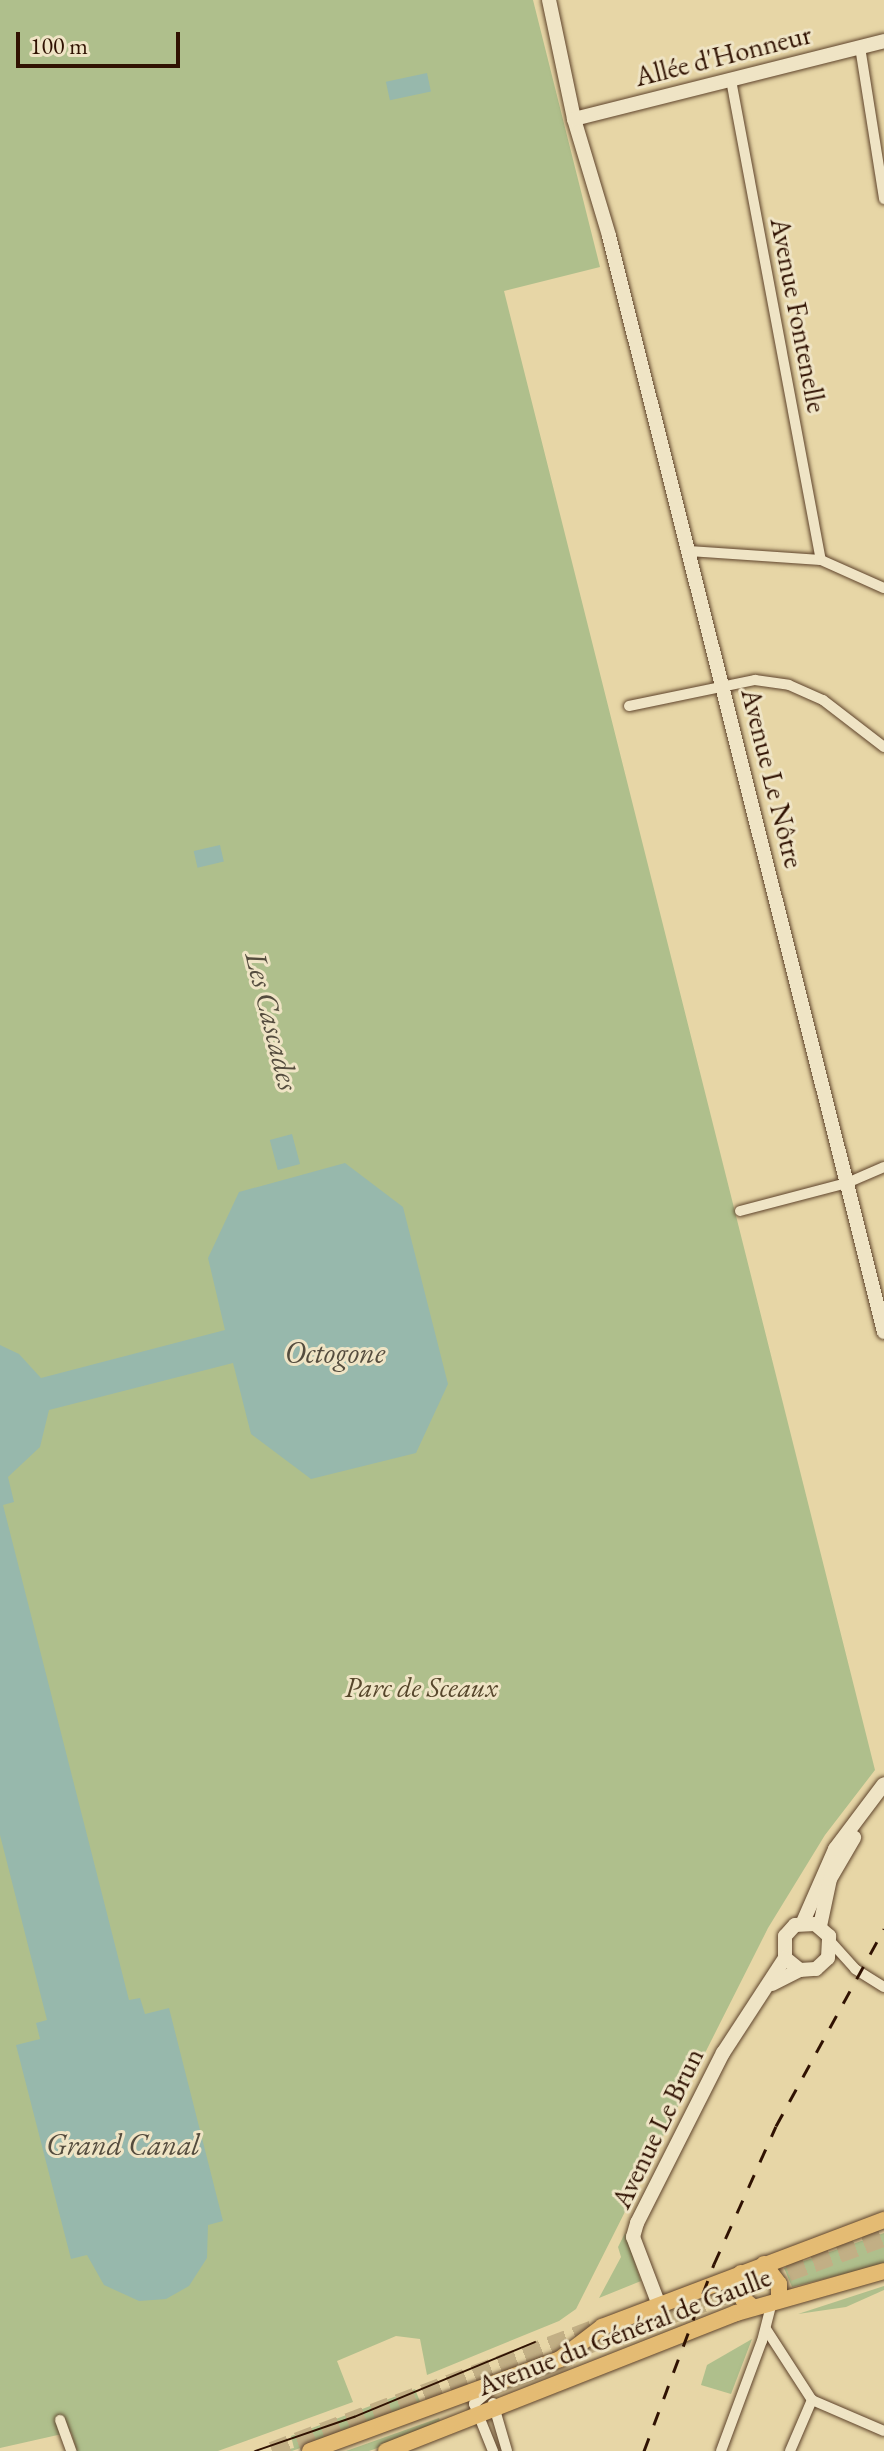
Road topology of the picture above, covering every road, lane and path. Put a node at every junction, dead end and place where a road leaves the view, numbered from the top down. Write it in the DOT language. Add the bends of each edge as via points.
graph roads {
  1 [pos="550,0"];
  2 [pos="884,41"];
  3 [pos="860,47"];
  4 [pos="731,80"];
  5 [pos="579,118"];
  6 [pos="884,199"];
  7 [pos="689,551"];
  8 [pos="821,560"];
  9 [pos="884,588"];
  10 [pos="723,686"];
  11 [pos="629,706"];
  12 [pos="884,747"];
  13 [pos="884,1167"];
  14 [pos="847,1183"];
  15 [pos="740,1211"];
  16 [pos="884,1332"];
  17 [pos="884,1784"];
  18 [pos="884,1795"];
  19 [pos="803,1922"];
  20 [pos="820,1926"];
  21 [pos="831,1942"];
  22 [pos="785,1958"];
  23 [pos="800,1970"];
  24 [pos="772,1984"];
  25 [pos="884,1987"];
  26 [pos="884,2220"];
  27 [pos="764,2264"];
  28 [pos="884,2271"];
  29 [pos="741,2273"];
  30 [pos="775,2300"];
  31 [pos="659,2305"];
  32 [pos="753,2307"];
  33 [pos="766,2329"];
  34 [pos="490,2392"];
  35 [pos="812,2400"];
  36 [pos="477,2415"];
  37 [pos="60,2420"];
  38 [pos="884,2431"];
  39 [pos="71,2451"];
  40 [pos="310,2451"];
  41 [pos="386,2451"];
  42 [pos="493,2451"];
  43 [pos="507,2451"];
  44 [pos="721,2451"];
  45 [pos="790,2451"];
  1 -- 5 [label="main road, Avenue Le Nôtre"];
  2 -- 3 [label="main road, Allée d'Honneur"];
  3 -- 4 [label="main road, Allée d'Honneur"];
  3 -- 6 [label="street"];
  4 -- 5 [label="main road, Allée d'Honneur"];
  4 -- 8 [label="street, Avenue Fontenelle"];
  5 -- 7 [label="main road, Avenue Le Nôtre"];
  7 -- 8 [label="street"];
  7 -- 10 [label="main road, Avenue Le Nôtre"];
  8 -- 9 [label="street"];
  10 -- 11 [label="street"];
  10 -- 12 [label="street" via="755,680 789,685 823,700"];
  10 -- 14 [label="main road, Avenue Le Nôtre"];
  13 -- 14 [label="street"];
  14 -- 15 [label="street"];
  14 -- 16 [label="main road, Avenue Le Nôtre"];
  17 -- 19 [label="main road" via="835,1849"];
  18 -- 20 [label="main road" via="830,1879"];
  19 -- 20 [label="main road"];
  19 -- 22 [label="main road" via="785,1936"];
  20 -- 21 [label="main road"];
  21 -- 23 [label="main road" via="823,1964"];
  21 -- 25 [label="street" via="855,1969"];
  22 -- 23 [label="main road"];
  22 -- 24 [label="main road, Avenue Le Brun"];
  23 -- 24 [label="main road, Avenue Le Brun"];
  24 -- 31 [label="main road, Avenue Le Brun" via="723,2053 637,2223 633,2237"];
  26 -- 27 [label="main road, Avenue du Général de Gaulle"];
  27 -- 29 [label="main road, Avenue du Général de Gaulle"];
  27 -- 30 [label="main road" via="779,2284"];
  28 -- 30 [label="main road, Avenue du Général de Gaulle"];
  29 -- 31 [label="main road, Avenue du Général de Gaulle"];
  29 -- 32 [label="main road" via="743,2299"];
  30 -- 32 [label="main road, Avenue du Général de Gaulle"];
  30 -- 33 [label="street"];
  31 -- 34 [label="main road, Avenue du Général de Gaulle" via="602,2327 560,2359"];
  32 -- 34 [label="main road, Avenue du Général de Gaulle"];
  33 -- 35 [label="street"];
  33 -- 44 [label="street"];
  34 -- 36 [label="main road, Avenue du Général de Gaulle"];
  34 -- 40 [label="main road, Avenue du Général de Gaulle"];
  34 -- 43 [label="street"];
  35 -- 38 [label="street"];
  35 -- 45 [label="street"];
  36 -- 41 [label="main road, Avenue du Général de Gaulle"];
  36 -- 42 [label="street"];
  37 -- 39 [label="street"];
}
